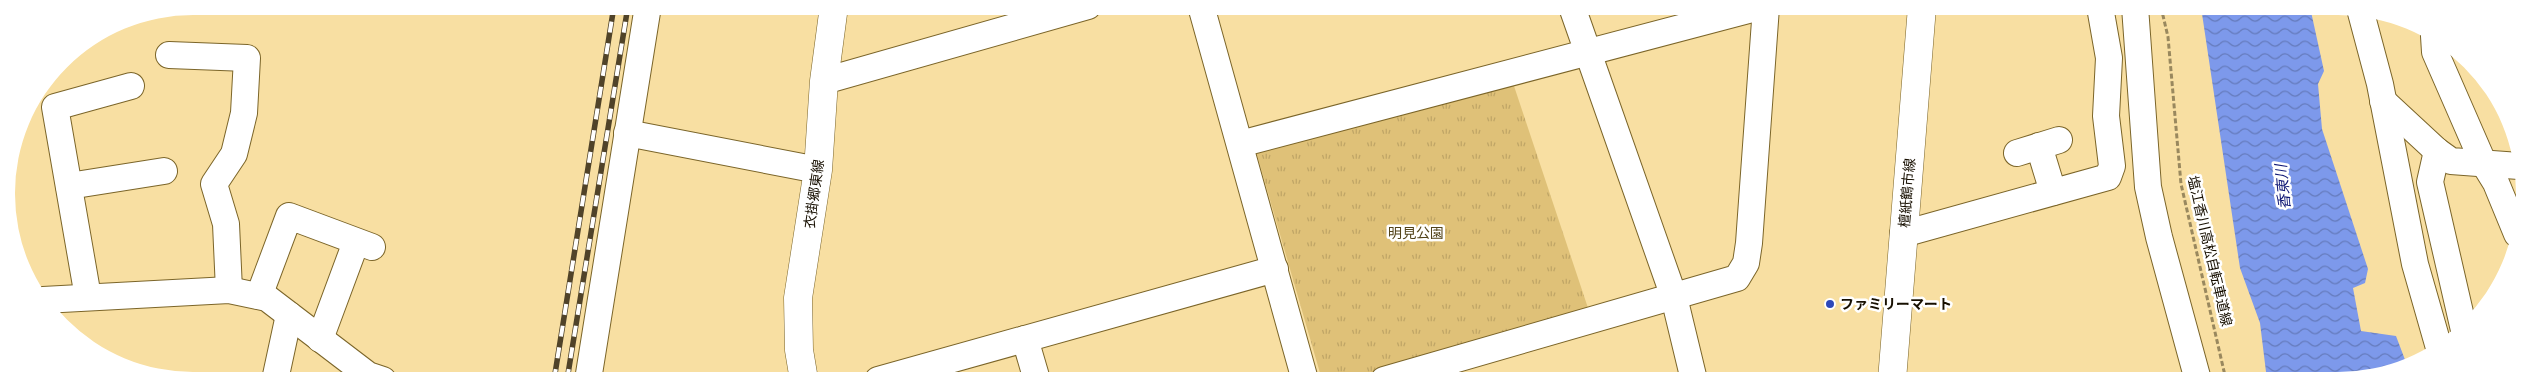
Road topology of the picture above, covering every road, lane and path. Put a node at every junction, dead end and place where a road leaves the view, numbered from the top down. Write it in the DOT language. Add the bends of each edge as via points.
graph roads {
  1 [pos="647,15"];
  2 [pos="833,15"];
  3 [pos="1038,15"];
  4 [pos="1204,15"];
  5 [pos="1575,15"];
  6 [pos="1726,15"];
  7 [pos="1765,15"];
  8 [pos="1921,15"];
  9 [pos="2102,15"];
  10 [pos="2136,15"];
  11 [pos="2163,15"];
  12 [pos="2362,17"];
  13 [pos="2434,43"];
  14 [pos="1588,52"];
  15 [pos="169,55"];
  16 [pos="824,81"];
  17 [pos="131,86"];
  18 [pos="2383,102"];
  19 [pos="627,133"];
  20 [pos="1240,144"];
  21 [pos="2038,147"];
  22 [pos="2437,151"];
  23 [pos="2483,162"];
  24 [pos="2514,165"];
  25 [pos="818,170"];
  26 [pos="164,171"];
  27 [pos="68,186"];
  28 [pos="2053,192"];
  29 [pos="2513,225"];
  30 [pos="1903,234"];
  31 [pos="1275,269"];
  32 [pos="229,290"];
  33 [pos="259,296"];
  34 [pos="88,297"];
  35 [pos="1674,297"];
  36 [pos="50,300"];
  37 [pos="289,315"];
  38 [pos="2462,322"];
  39 [pos="320,339"];
  40 [pos="1025,339"];
  41 [pos="2437,342"];
  42 [pos="277,372"];
  43 [pos="364,372"];
  44 [pos="589,372"];
  45 [pos="803,372"];
  46 [pos="907,372"];
  47 [pos="1035,372"];
  48 [pos="1303,372"];
  49 [pos="1412,372"];
  50 [pos="1692,372"];
  51 [pos="1893,372"];
  52 [pos="2196,372"];
  53 [pos="2224,372"];
  1 -- 19 [label="street"];
  2 -- 16 [label="main road, 衣掛郷東線"];
  3 -- 16 [label="street"];
  4 -- 20 [label="street"];
  5 -- 14 [label="street"];
  6 -- 14 [label="street"];
  7 -- 35 [label="street" via="1746,263 1737,278"];
  8 -- 30 [label="main road, 檀紙鶴市線"];
  9 -- 28 [label="street" via="2110,58 2106,116 2112,166 2108,177"];
  10 -- 52 [label="street" via="2148,186"];
  11 -- 53 [label="path, 塩江香川高松自転車道線" via="2168,37 2182,184"];
  12 -- 18 [label="street"];
  13 -- 23 [label="street" via="2435,52"];
  14 -- 20 [label="street"];
  14 -- 35 [label="street"];
  15 -- 32 [label="street" via="247,58 244,113 234,154 214,184 226,224"];
  16 -- 25 [label="main road, 衣掛郷東線"];
  17 -- 27 [label="street" via="55,107"];
  18 -- 22 [label="street"];
  18 -- 41 [label="street" via="2415,264"];
  19 -- 25 [label="street"];
  19 -- 44 [label="street"];
  20 -- 31 [label="street"];
  21 -- 28 [label="street"];
  22 -- 23 [label="street" via="2451,161"];
  22 -- 38 [label="street" via="2430,182"];
  23 -- 24 [label="street"];
  23 -- 29 [label="street" via="2496,183"];
  25 -- 45 [label="main road, 衣掛郷東線" via="798,298"];
  26 -- 27 [label="street"];
  27 -- 34 [label="street"];
  28 -- 30 [label="street"];
  30 -- 51 [label="main road, 檀紙鶴市線"];
  31 -- 40 [label="street"];
  31 -- 48 [label="street"];
  32 -- 33 [label="street"];
  32 -- 34 [label="street"];
  33 -- 37 [label="street" via="267,298"];
  33 -- 39 [label="street" via="289,216 364,245"];
  34 -- 36 [label="street"];
  35 -- 49 [label="street"];
  35 -- 50 [label="street"];
  37 -- 39 [label="street"];
  37 -- 42 [label="street"];
  39 -- 43 [label="street"];
  40 -- 46 [label="street"];
  40 -- 47 [label="street"];
}
